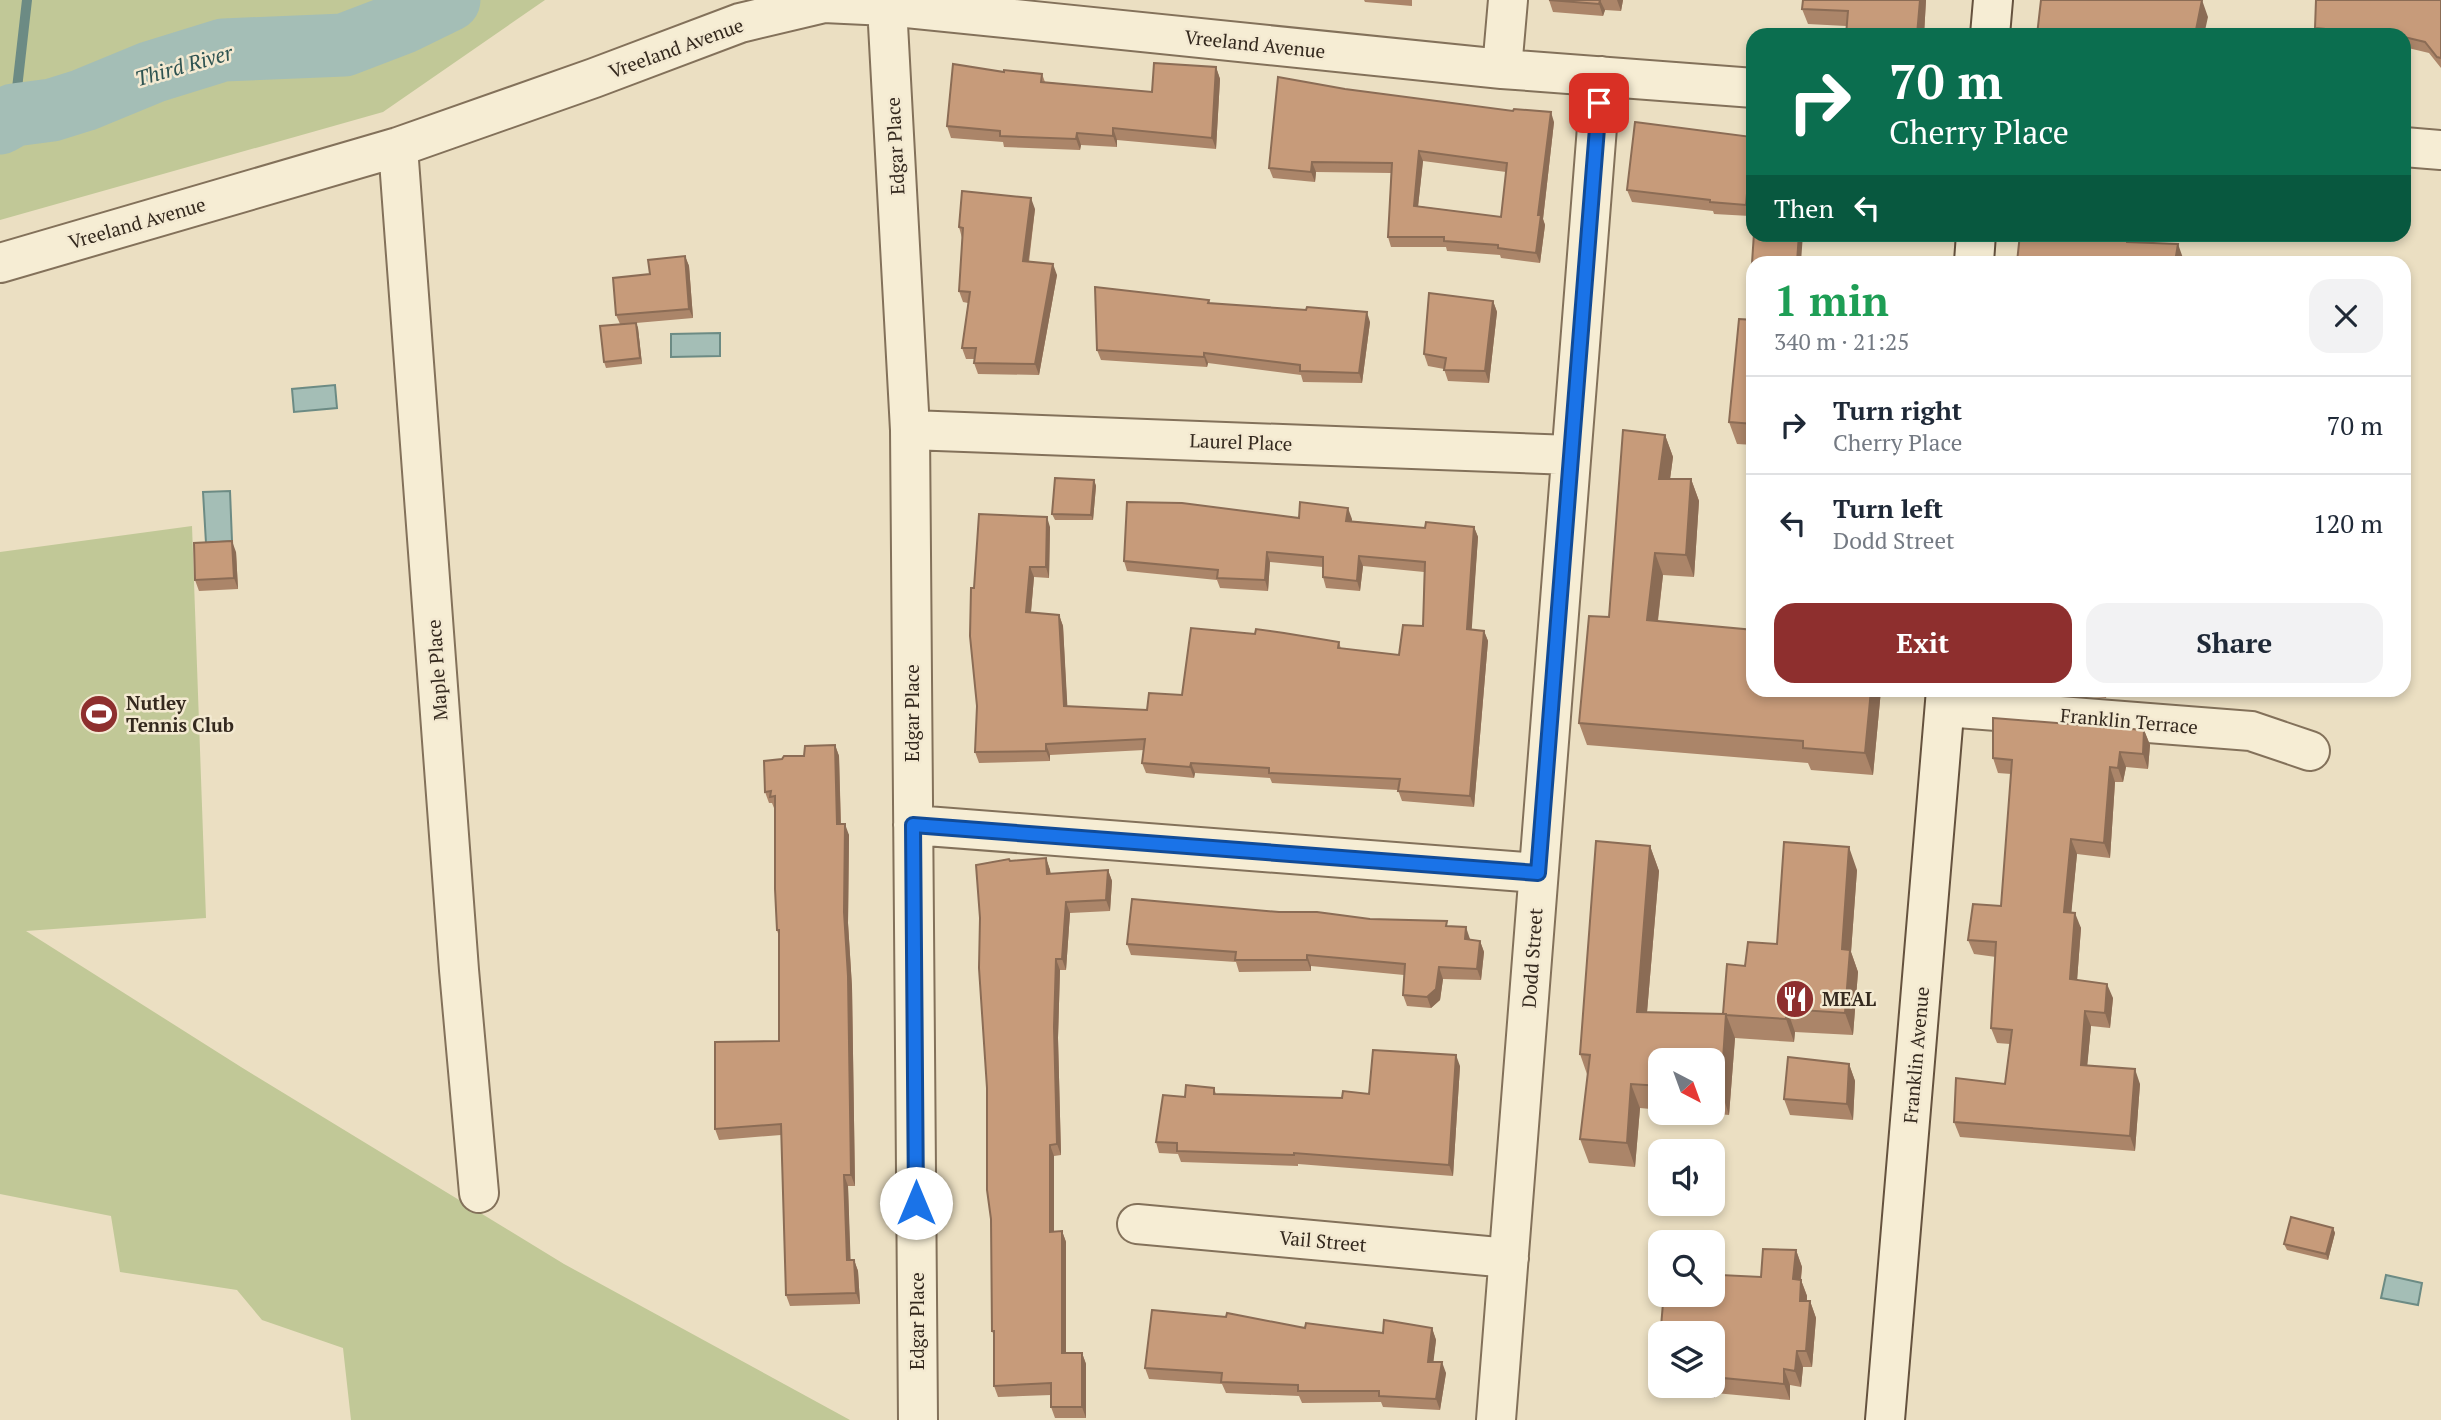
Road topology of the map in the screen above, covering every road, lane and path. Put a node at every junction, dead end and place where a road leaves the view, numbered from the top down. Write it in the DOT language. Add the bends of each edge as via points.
graph roads {
  1 [pos="1508,0"];
  2 [pos="1993,0"];
  3 [pos="887,6"];
  4 [pos="1991,28"];
  5 [pos="1502,69"];
  6 [pos="1601,76"];
  7 [pos="1746,87"];
  8 [pos="398,147"];
  9 [pos="2411,148"];
  10 [pos="2441,150"];
  11 [pos="0,263"];
  12 [pos="910,429"];
  13 [pos="1572,455"];
  14 [pos="1946,698"];
  15 [pos="2311,751"];
  16 [pos="913,825"];
  17 [pos="1538,873"];
  18 [pos="479,1193"];
  19 [pos="1137,1224"];
  20 [pos="1509,1258"];
  21 [pos="918,1420"];
  22 [pos="1496,1420"];
  23 [pos="1885,1420"];
  1 -- 5 [label="street"];
  2 -- 4 [label="street"];
  3 -- 5 [label="street, Vreeland Avenue"];
  3 -- 8 [label="street, Vreeland Avenue" via="824,3 740,23"];
  3 -- 12 [label="street, Edgar Place"];
  5 -- 6 [label="street, Vreeland Avenue"];
  6 -- 7 [label="street, Vreeland Avenue"];
  6 -- 13 [label="street, Dodd Street"];
  8 -- 11 [label="street, Vreeland Avenue"];
  8 -- 18 [label="street, Maple Place"];
  9 -- 10 [label="street"];
  12 -- 13 [label="street, Laurel Place"];
  12 -- 16 [label="street, Edgar Place"];
  13 -- 17 [label="street, Dodd Street"];
  14 -- 15 [label="street, Franklin Terrace" via="2251,731"];
  14 -- 23 [label="street, Franklin Avenue"];
  16 -- 17 [label="street"];
  16 -- 21 [label="street, Edgar Place"];
  17 -- 20 [label="street, Dodd Street"];
  19 -- 20 [label="street, Vail Street"];
  20 -- 22 [label="street, Dodd Street"];
}
